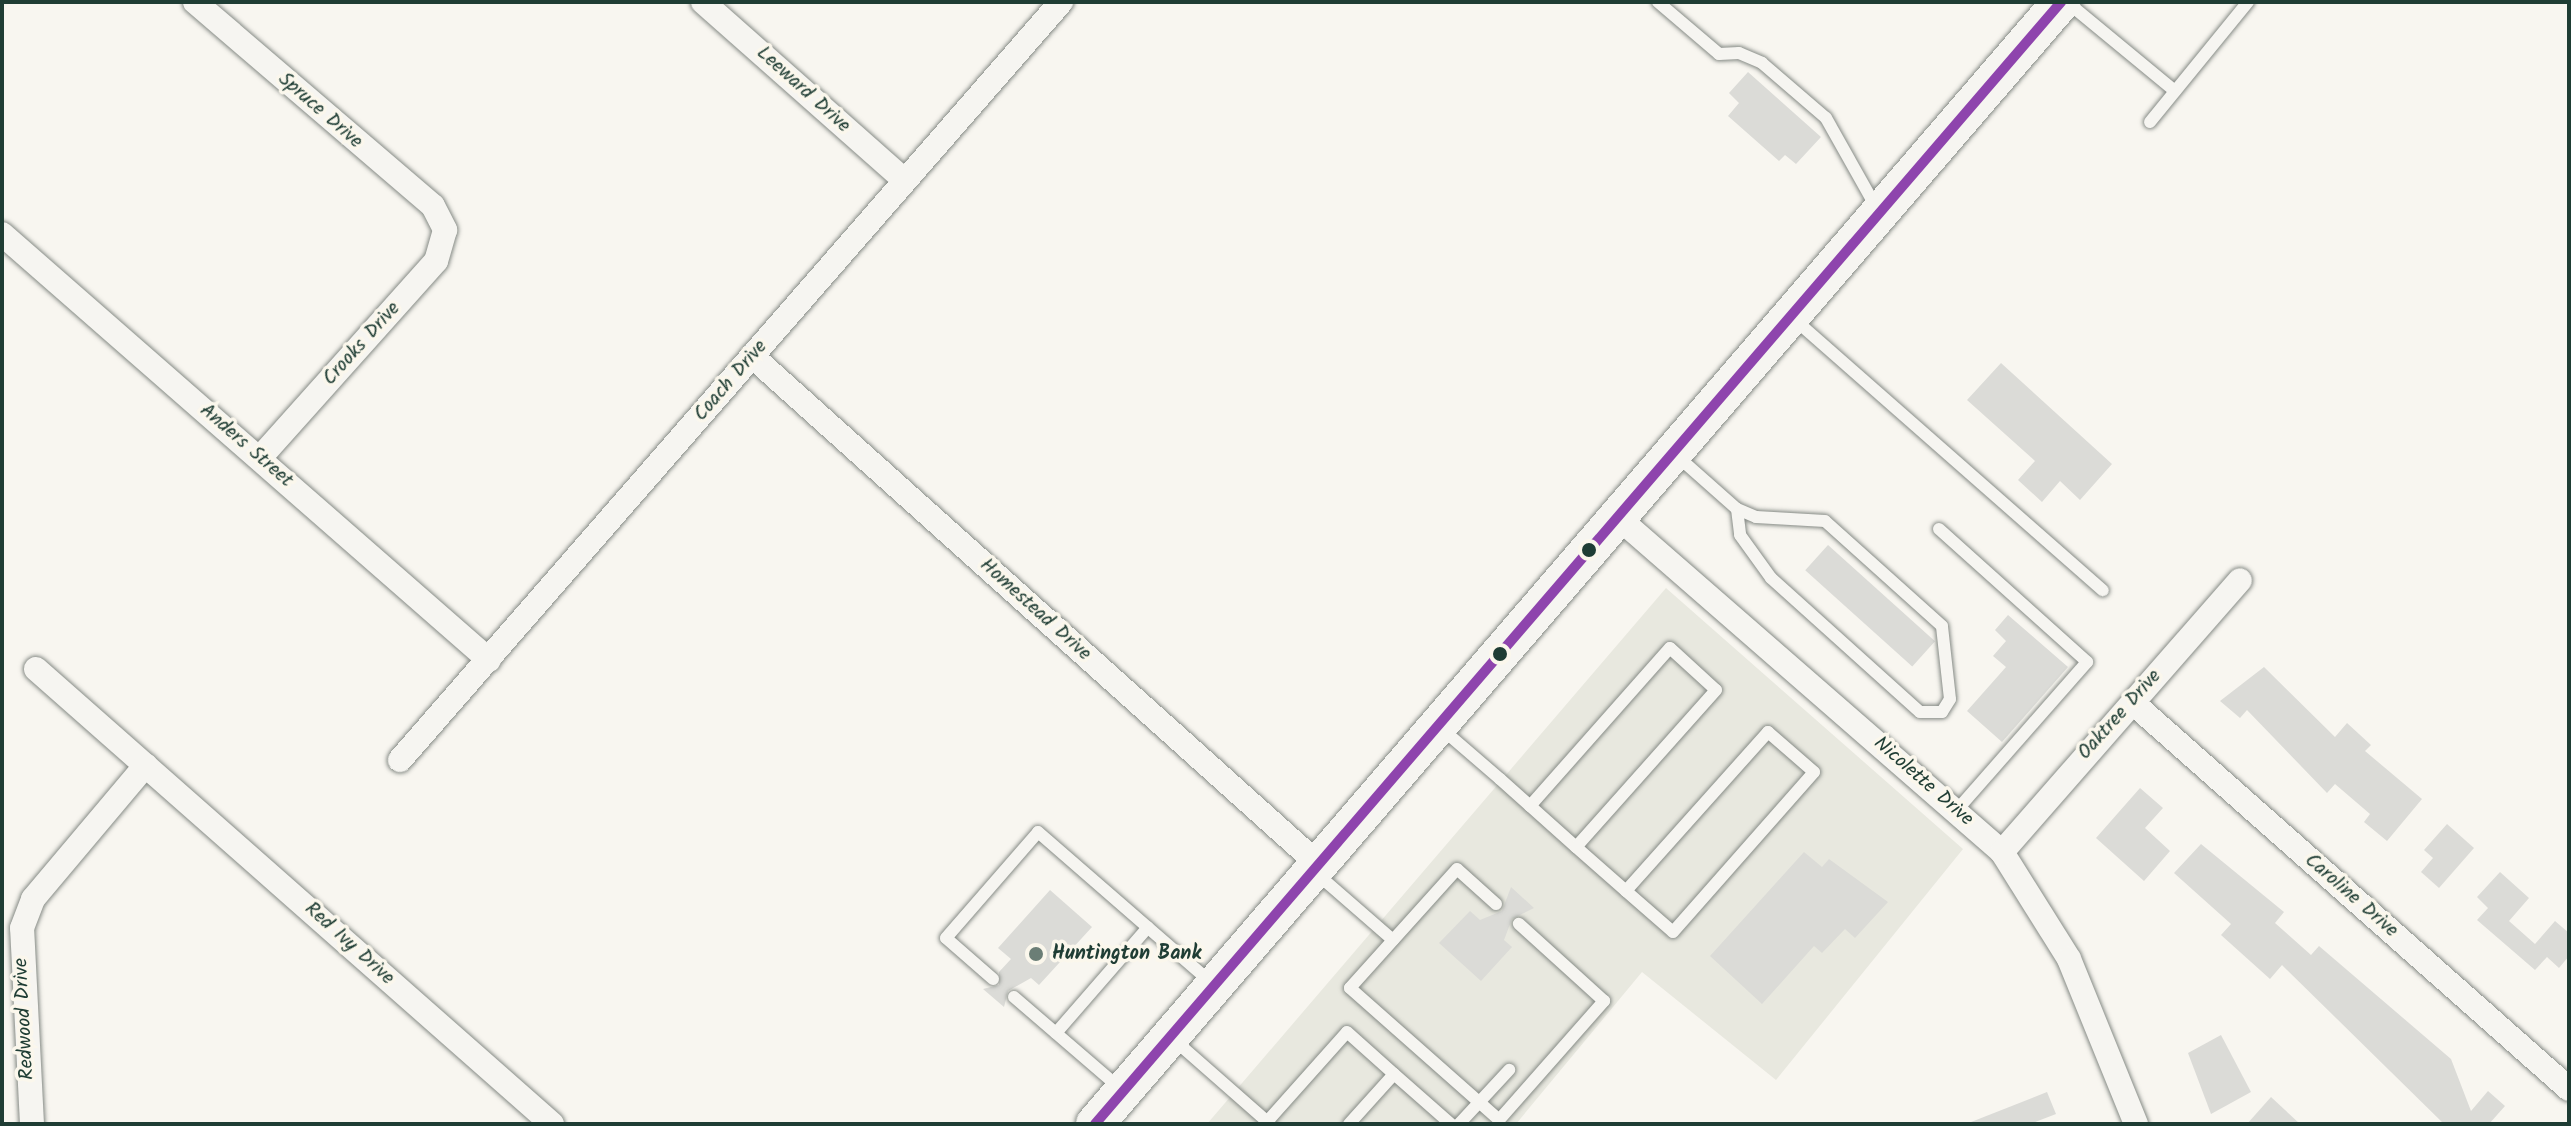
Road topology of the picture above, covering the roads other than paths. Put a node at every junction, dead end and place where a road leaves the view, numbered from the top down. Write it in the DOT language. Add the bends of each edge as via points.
graph roads {
  1 [pos="195,2"];
  2 [pos="703,2"];
  3 [pos="1061,2"];
  4 [pos="1658,2"];
  5 [pos="2064,2"];
  6 [pos="2248,2"];
  7 [pos="2175,91"];
  8 [pos="2150,122"];
  9 [pos="903,179"];
  10 [pos="1879,211"];
  11 [pos="443,222"];
  12 [pos="2,234"];
  13 [pos="1789,314"];
  14 [pos="752,356"];
  15 [pos="1670,450"];
  16 [pos="260,458"];
  17 [pos="1737,509"];
  18 [pos="1614,514"];
  19 [pos="1939,529"];
  20 [pos="2240,580"];
  21 [pos="2103,590"];
  22 [pos="489,660"];
  23 [pos="36,669"];
  24 [pos="2133,703"];
  25 [pos="1437,724"];
  26 [pos="400,760"];
  27 [pos="146,765"];
  28 [pos="1530,806"];
  29 [pos="1956,811"];
  30 [pos="1576,847"];
  31 [pos="2002,852"];
  32 [pos="1316,868"];
  33 [pos="1626,891"];
  34 [pos="1496,904"];
  35 [pos="1519,924"];
  36 [pos="1148,927"];
  37 [pos="1393,940"];
  38 [pos="993,979"];
  39 [pos="1214,985"];
  40 [pos="1014,997"];
  41 [pos="1056,1033"];
  42 [pos="1169,1036"];
  43 [pos="1509,1070"];
  44 [pos="1394,1074"];
  45 [pos="2569,1089"];
  46 [pos="1123,1091"];
  47 [pos="1479,1103"];
  48 [pos="1267,1123"];
  49 [pos="32,1124"];
  50 [pos="552,1124"];
  51 [pos="1095,1124"];
  52 [pos="1349,1124"];
  53 [pos="1451,1124"];
  54 [pos="1459,1124"];
  55 [pos="2136,1124"];
  1 -- 11 [label="street, Spruce Drive"];
  2 -- 9 [label="street, Leeward Drive"];
  3 -- 9 [label="street, Coach Drive"];
  4 -- 10 [label="lane" via="1719,54 1739,53 1762,63 1826,118"];
  5 -- 7 [label="lane"];
  5 -- 10 [label="main road"];
  6 -- 7 [label="lane"];
  7 -- 8 [label="lane"];
  9 -- 14 [label="street, Coach Drive"];
  10 -- 13 [label="main road"];
  11 -- 16 [label="street, Crooks Drive" via="436,261"];
  12 -- 16 [label="street, Anders Street"];
  13 -- 15 [label="main road"];
  13 -- 21 [label="lane"];
  14 -- 22 [label="street, Coach Drive"];
  14 -- 32 [label="street, Homestead Drive"];
  15 -- 17 [label="lane"];
  15 -- 18 [label="main road"];
  16 -- 22 [label="street, Anders Street"];
  17 -- 17 [label="lane" via="1740,535 1771,578 1920,712 1942,712 1950,699 1942,626 1825,521 1756,517"];
  18 -- 25 [label="main road"];
  18 -- 29 [label="street, Nicolette Drive"];
  19 -- 29 [label="lane" via="2087,662"];
  20 -- 24 [label="street, Oaktree Drive"];
  22 -- 26 [label="street, Coach Drive"];
  23 -- 27 [label="street, Red Ivy Drive"];
  24 -- 31 [label="street, Oaktree Drive"];
  24 -- 45 [label="street, Caroline Drive"];
  25 -- 28 [label="lane"];
  25 -- 32 [label="main road"];
  27 -- 49 [label="street, Redwood Drive" via="33,899 22,928"];
  27 -- 50 [label="street, Red Ivy Drive"];
  28 -- 30 [label="lane"];
  28 -- 30 [label="lane" via="1670,648 1716,690"];
  29 -- 31 [label="street, Nicolette Drive"];
  30 -- 33 [label="lane"];
  31 -- 55 [label="street, Nicolette Drive" via="2069,959"];
  32 -- 37 [label="lane"];
  32 -- 39 [label="main road"];
  33 -- 33 [label="lane" via="1673,932 1814,772 1768,732"];
  34 -- 37 [label="lane" via="1457,869"];
  35 -- 47 [label="lane" via="1604,1001 1499,1120"];
  36 -- 38 [label="lane" via="1038,832 946,938"];
  36 -- 39 [label="lane"];
  36 -- 41 [label="lane"];
  37 -- 47 [label="lane" via="1350,988"];
  39 -- 42 [label="main road"];
  40 -- 41 [label="lane"];
  41 -- 46 [label="lane"];
  42 -- 46 [label="main road"];
  42 -- 48 [label="lane"];
  43 -- 47 [label="lane"];
  44 -- 48 [label="lane" via="1347,1032"];
  44 -- 52 [label="lane"];
  44 -- 53 [label="lane"];
  46 -- 51 [label="main road"];
  47 -- 54 [label="lane"];
}
